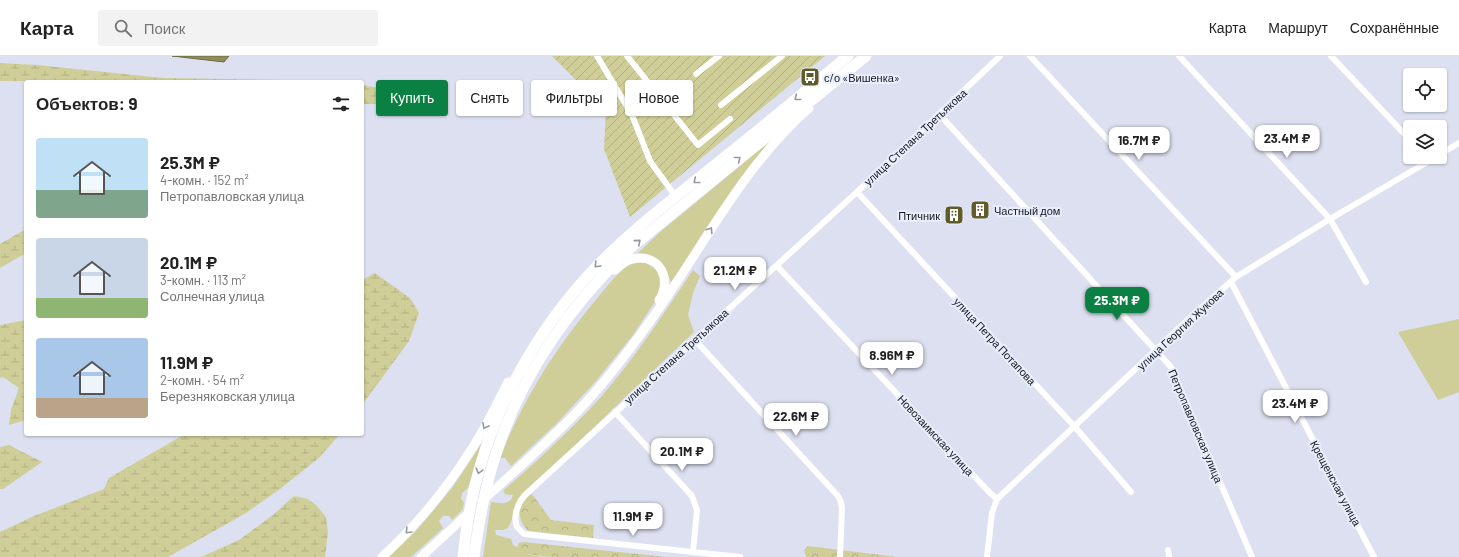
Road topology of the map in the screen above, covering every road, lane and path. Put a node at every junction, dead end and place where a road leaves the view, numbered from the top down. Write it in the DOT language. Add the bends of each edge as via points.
graph roads {
  1 [pos="597,56"];
  2 [pos="627,56"];
  3 [pos="719,56"];
  4 [pos="782,56"];
  5 [pos="848,56"];
  6 [pos="866,56"];
  7 [pos="870,56"];
  8 [pos="1000,56"];
  9 [pos="1030,56"];
  10 [pos="1179,56"];
  11 [pos="1331,56"];
  12 [pos="696,74"];
  13 [pos="721,105"];
  14 [pos="939,114"];
  15 [pos="730,119"];
  16 [pos="1403,133"];
  17 [pos="1459,143"];
  18 [pos="1447,150"];
  19 [pos="1420,164"];
  20 [pos="857,192"];
  21 [pos="676,197"];
  22 [pos="1330,219"];
  23 [pos="777,266"];
  24 [pos="585,279"];
  25 [pos="1233,280"];
  26 [pos="1366,282"];
  27 [pos="695,340"];
  28 [pos="1156,350"];
  29 [pos="625,355"];
  30 [pos="521,393"];
  31 [pos="615,412"];
  32 [pos="1074,427"];
  33 [pos="1131,492"];
  34 [pos="997,499"];
  35 [pos="1168,550"];
  36 [pos="693,552"];
  37 [pos="382,557"];
  38 [pos="421,557"];
  39 [pos="463,557"];
  40 [pos="474,557"];
  41 [pos="740,557"];
  42 [pos="840,557"];
  43 [pos="987,557"];
  44 [pos="1169,557"];
  45 [pos="1252,557"];
  46 [pos="1374,557"];
  1 -- 21 [label="street" via="632,115 650,161"];
  2 -- 15 [label="street" via="698,145"];
  3 -- 12 [label="street"];
  4 -- 13 [label="street"];
  5 -- 21 [label="highway, one-way"];
  30 -- 6 [label="highway, one-way" via="569,316 614,264 654,227"];
  29 -- 7 [label="main road, one-way" via="757,164 803,114"];
  8 -- 14 [label="street, улица Степана Третьякова"];
  9 -- 25 [label="street, Крещенская улица"];
  10 -- 22 [label="street"];
  11 -- 16 [label="street"];
  14 -- 20 [label="street, улица Степана Третьякова"];
  14 -- 28 [label="street, Петропавловская улица"];
  17 -- 18 [label="street"];
  19 -- 22 [label="street, улица Георгия Жукова"];
  20 -- 23 [label="street, улица Степана Третьякова"];
  20 -- 32 [label="street, улица Петра Потапова"];
  21 -- 24 [label="highway, one-way" via="619,245"];
  22 -- 25 [label="street, улица Георгия Жукова"];
  22 -- 26 [label="street"];
  23 -- 27 [label="street, улица Степана Третьякова"];
  23 -- 34 [label="street, Новозаимская улица"];
  24 -- 37 [label="main road, one-way" via="549,318 532,341 461,466 429,508"];
  24 -- 39 [label="highway, one-way" via="560,309 537,344 516,379 498,417 478,471"];
  25 -- 28 [label="street, улица Георгия Жукова"];
  25 -- 46 [label="street, Крещенская улица"];
  27 -- 31 [label="street, улица Степана Третьякова"];
  27 -- 42 [label="street" via="838,496 842,509"];
  28 -- 32 [label="street, улица Георгия Жукова"];
  28 -- 45 [label="street, Петропавловская улица" via="1172,367"];
  29 -- 30 [label="main road" via="664,290 665,277 661,269 654,262 644,258 623,263 596,290"];
  29 -- 38 [label="main road" via="578,412"];
  30 -- 40 [label="highway" via="505,428 490,473 482,503"];
  31 -- 36 [label="street" via="692,496 697,510"];
  31 -- 36 [label="street, улица Степана Третьякова" via="522,498 517,508 515,523 519,531 524,534"];
  32 -- 33 [label="street, улица Петра Потапова"];
  32 -- 34 [label="street, улица Георгия Жукова"];
  34 -- 43 [label="street" via="992,514"];
  35 -- 44 [label="street"];
  36 -- 41 [label="street"];
}
